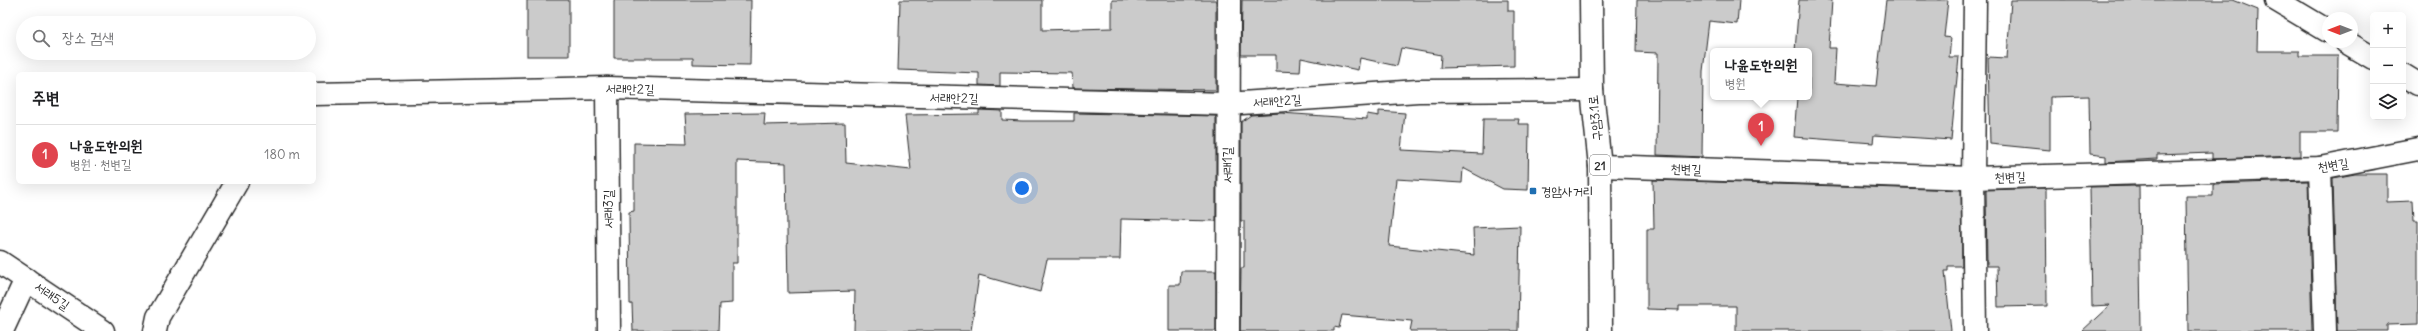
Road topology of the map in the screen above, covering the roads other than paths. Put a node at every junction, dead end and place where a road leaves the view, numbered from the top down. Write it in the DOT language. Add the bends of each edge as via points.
graph roads {
  1 [pos="1229,0"];
  2 [pos="1591,0"];
  3 [pos="1975,0"];
  4 [pos="2276,0"];
  5 [pos="2322,27"];
  6 [pos="2356,48"];
  7 [pos="2370,56"];
  8 [pos="2406,77"];
  9 [pos="2418,84"];
  10 [pos="607,88"];
  11 [pos="1592,90"];
  12 [pos="316,94"];
  13 [pos="1227,104"];
  14 [pos="2418,149"];
  15 [pos="1600,166"];
  16 [pos="2320,168"];
  17 [pos="1973,178"];
  18 [pos="237,184"];
  19 [pos="0,262"];
  20 [pos="26,279"];
  21 [pos="2,331"];
  22 [pos="104,331"];
  23 [pos="155,331"];
  24 [pos="609,331"];
  25 [pos="1228,331"];
  26 [pos="1601,331"];
  27 [pos="1975,331"];
  28 [pos="2325,331"];
  1 -- 13 [label="street, 서래1길"];
  2 -- 11 [label="street, 구암3.1로 / 21"];
  3 -- 17 [label="street"];
  4 -- 5 [label="street"];
  6 -- 7 [label="street"];
  8 -- 9 [label="street"];
  10 -- 12 [label="street, 서래안2길"];
  10 -- 13 [label="street, 서래안2길"];
  10 -- 24 [label="street, 서래3길"];
  11 -- 13 [label="street, 서래안2길" via="1418,91"];
  11 -- 15 [label="street, 구암3.1로 / 21"];
  13 -- 25 [label="street, 서래1길"];
  14 -- 16 [label="street, 천변길"];
  15 -- 17 [label="street, 천변길"];
  15 -- 26 [label="street, 구암3.1로 / 21"];
  16 -- 17 [label="street, 천변길"];
  16 -- 28 [label="street"];
  17 -- 27 [label="street"];
  18 -- 23 [label="street" via="158,317"];
  19 -- 20 [label="street, 서래5길"];
  20 -- 21 [label="street"];
  20 -- 22 [label="street, 서래5길"];
}
